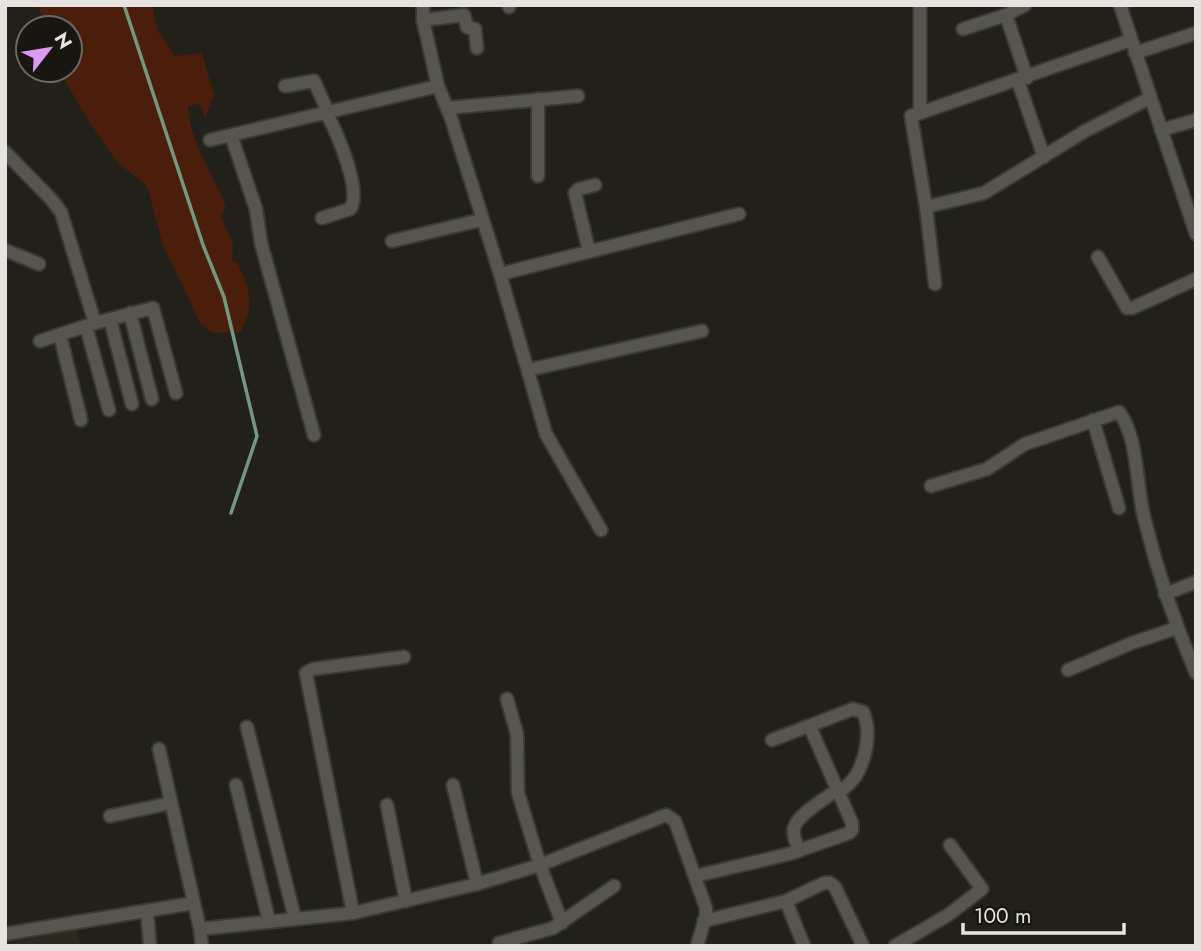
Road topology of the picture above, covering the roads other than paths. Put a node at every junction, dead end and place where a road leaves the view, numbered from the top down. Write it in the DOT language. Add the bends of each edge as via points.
graph roads {
  1 [pos="423,5"];
  2 [pos="920,5"];
  3 [pos="1025,5"];
  4 [pos="1120,5"];
  5 [pos="1006,15"];
  6 [pos="424,20"];
  7 [pos="962,29"];
  8 [pos="1196,33"];
  9 [pos="1133,46"];
  10 [pos="477,47"];
  11 [pos="1022,80"];
  12 [pos="285,86"];
  13 [pos="438,86"];
  14 [pos="578,96"];
  15 [pos="1150,98"];
  16 [pos="538,99"];
  17 [pos="447,108"];
  18 [pos="327,112"];
  19 [pos="920,113"];
  20 [pos="1196,120"];
  21 [pos="1161,130"];
  22 [pos="231,135"];
  23 [pos="210,140"];
  24 [pos="5,152"];
  25 [pos="1044,158"];
  26 [pos="538,176"];
  27 [pos="595,185"];
  28 [pos="926,207"];
  29 [pos="739,214"];
  30 [pos="322,218"];
  31 [pos="481,220"];
  32 [pos="1196,234"];
  33 [pos="392,241"];
  34 [pos="5,250"];
  35 [pos="589,251"];
  36 [pos="1098,257"];
  37 [pos="39,264"];
  38 [pos="500,274"];
  39 [pos="1196,279"];
  40 [pos="935,284"];
  41 [pos="130,313"];
  42 [pos="110,319"];
  43 [pos="90,324"];
  44 [pos="702,331"];
  45 [pos="60,335"];
  46 [pos="40,341"];
  47 [pos="528,370"];
  48 [pos="176,393"];
  49 [pos="152,399"];
  50 [pos="132,404"];
  51 [pos="108,410"];
  52 [pos="81,420"];
  53 [pos="1093,420"];
  54 [pos="314,435"];
  55 [pos="931,486"];
  56 [pos="1119,508"];
  57 [pos="601,530"];
  58 [pos="1196,582"];
  59 [pos="1165,594"];
  60 [pos="1177,628"];
  61 [pos="404,657"];
  62 [pos="1068,670"];
  63 [pos="1196,673"];
  64 [pos="507,699"];
  65 [pos="247,727"];
  66 [pos="810,727"];
  67 [pos="772,740"];
  68 [pos="159,749"];
  69 [pos="236,785"];
  70 [pos="453,785"];
  71 [pos="838,791"];
  72 [pos="171,803"];
  73 [pos="387,805"];
  74 [pos="110,816"];
  75 [pos="950,845"];
  76 [pos="799,851"];
  77 [pos="540,865"];
  78 [pos="695,876"];
  79 [pos="477,884"];
  80 [pos="614,886"];
  81 [pos="406,901"];
  82 [pos="786,901"];
  83 [pos="194,903"];
  84 [pos="147,911"];
  85 [pos="353,913"];
  86 [pos="295,919"];
  87 [pos="704,921"];
  88 [pos="269,922"];
  89 [pos="562,923"];
  90 [pos="200,929"];
  91 [pos="5,934"];
  92 [pos="499,943"];
  93 [pos="150,946"];
  94 [pos="202,946"];
  95 [pos="697,946"];
  96 [pos="804,946"];
  97 [pos="863,946"];
  98 [pos="895,946"];
  1 -- 6 [label="street"];
  2 -- 19 [label="street"];
  3 -- 5 [label="street"];
  4 -- 9 [label="street"];
  5 -- 7 [label="street"];
  5 -- 11 [label="street"];
  6 -- 10 [label="street" via="464,15 467,27 475,29"];
  6 -- 13 [label="street"];
  8 -- 9 [label="street"];
  9 -- 11 [label="street"];
  9 -- 15 [label="street"];
  11 -- 19 [label="street"];
  11 -- 25 [label="street"];
  12 -- 18 [label="street" via="314,81"];
  13 -- 17 [label="street"];
  13 -- 18 [label="street"];
  14 -- 16 [label="street"];
  15 -- 21 [label="street"];
  15 -- 25 [label="street"];
  16 -- 17 [label="street"];
  16 -- 26 [label="street"];
  17 -- 31 [label="street"];
  18 -- 22 [label="street"];
  18 -- 30 [label="street" via="344,149 354,201 350,209"];
  19 -- 28 [label="street" via="911,119"];
  20 -- 21 [label="street"];
  21 -- 32 [label="street"];
  22 -- 23 [label="street"];
  22 -- 54 [label="street" via="256,209 261,243"];
  24 -- 43 [label="street" via="61,212"];
  25 -- 28 [label="street" via="978,195"];
  27 -- 35 [label="street" via="575,193"];
  28 -- 40 [label="street"];
  29 -- 35 [label="street"];
  31 -- 33 [label="street"];
  31 -- 38 [label="street"];
  34 -- 37 [label="street"];
  35 -- 38 [label="street"];
  36 -- 39 [label="street" via="1127,308"];
  38 -- 47 [label="street"];
  41 -- 42 [label="street"];
  41 -- 48 [label="street" via="149,308 156,312"];
  41 -- 49 [label="street"];
  42 -- 43 [label="street"];
  42 -- 50 [label="street"];
  43 -- 45 [label="street"];
  43 -- 51 [label="street"];
  44 -- 47 [label="street"];
  45 -- 46 [label="street"];
  45 -- 52 [label="street"];
  47 -- 57 [label="street" via="546,434"];
  53 -- 55 [label="street" via="1025,444 987,469"];
  53 -- 56 [label="street"];
  53 -- 59 [label="street" via="1116,412 1123,416"];
  58 -- 59 [label="street"];
  59 -- 60 [label="street"];
  60 -- 62 [label="street"];
  60 -- 63 [label="street"];
  61 -- 85 [label="street" via="313,668 306,673"];
  64 -- 77 [label="street" via="517,734 518,793"];
  65 -- 86 [label="street"];
  66 -- 67 [label="street"];
  66 -- 71 [label="street"];
  66 -- 71 [label="street" via="853,709 863,712 867,720 868,735 858,770"];
  68 -- 72 [label="street"];
  69 -- 88 [label="street"];
  70 -- 79 [label="street"];
  71 -- 76 [label="street" via="795,824"];
  71 -- 76 [label="street" via="852,830"];
  72 -- 74 [label="street"];
  72 -- 83 [label="street"];
  73 -- 81 [label="street"];
  75 -- 98 [label="street" via="982,889"];
  76 -- 78 [label="street"];
  77 -- 78 [label="street" via="666,815 675,821"];
  77 -- 79 [label="street"];
  77 -- 89 [label="street"];
  78 -- 87 [label="street" via="706,908"];
  79 -- 81 [label="street"];
  80 -- 89 [label="street"];
  81 -- 85 [label="street"];
  82 -- 87 [label="street"];
  82 -- 96 [label="street"];
  82 -- 97 [label="street" via="830,883"];
  83 -- 84 [label="street"];
  83 -- 90 [label="street"];
  84 -- 91 [label="street"];
  84 -- 93 [label="street"];
  85 -- 86 [label="street"];
  86 -- 88 [label="street"];
  87 -- 95 [label="street"];
  88 -- 90 [label="street"];
  89 -- 92 [label="street"];
  90 -- 94 [label="street"];
}
